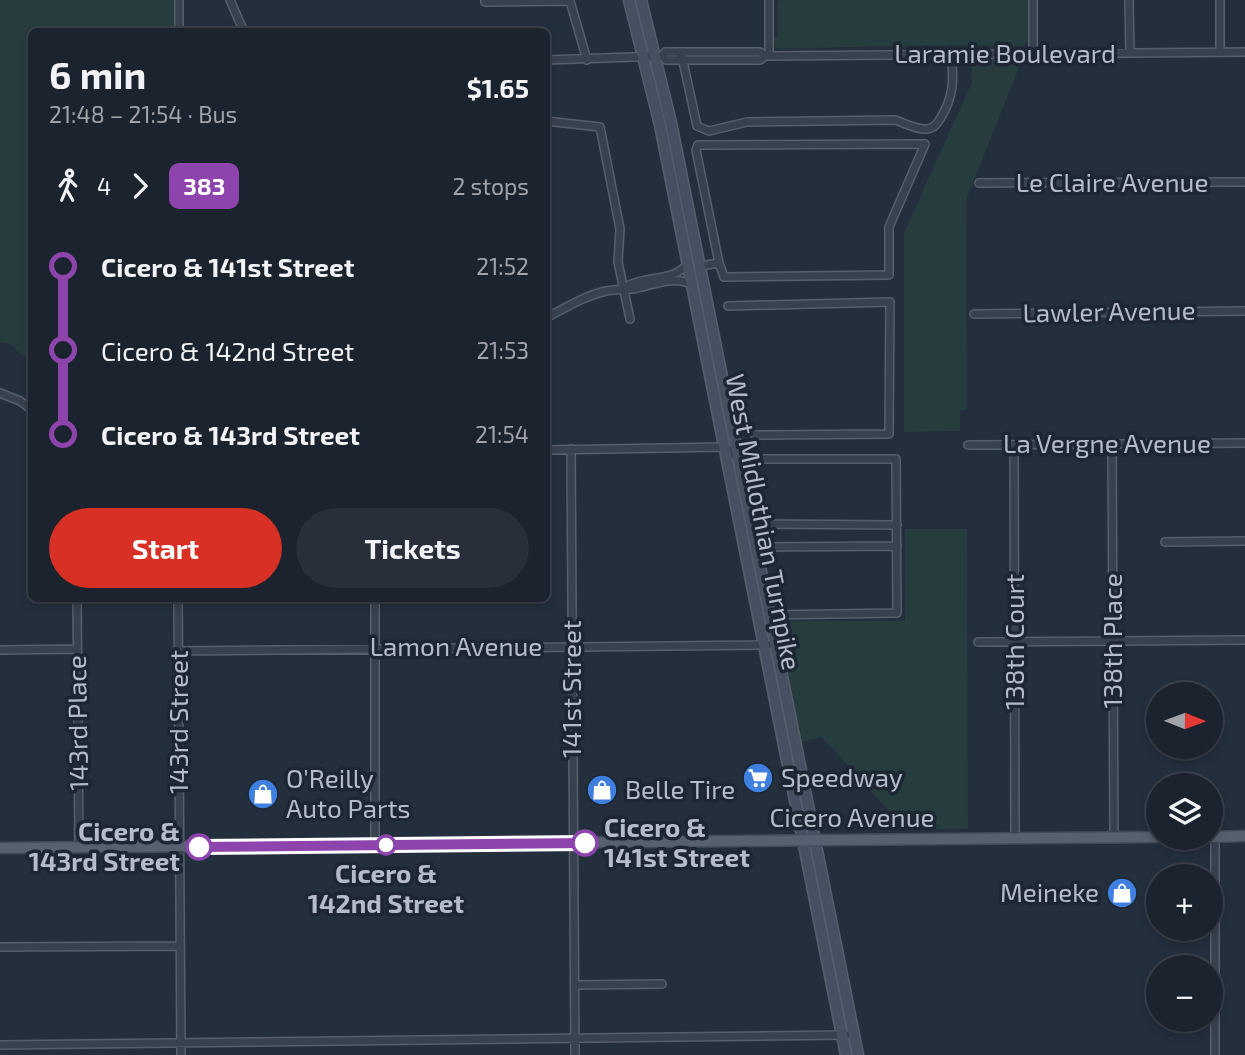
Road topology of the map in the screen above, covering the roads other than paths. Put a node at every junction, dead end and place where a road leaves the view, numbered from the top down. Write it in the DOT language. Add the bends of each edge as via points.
graph roads {
  1 [pos="179,0"];
  2 [pos="230,0"];
  3 [pos="629,0"];
  4 [pos="641,0"];
  5 [pos="769,0"];
  6 [pos="1033,0"];
  7 [pos="1129,0"];
  8 [pos="1220,0"];
  9 [pos="485,1"];
  10 [pos="570,1"];
  11 [pos="179,28"];
  12 [pos="242,28"];
  13 [pos="1220,52"];
  14 [pos="1245,52"];
  15 [pos="1130,53"];
  16 [pos="951,54"];
  17 [pos="1033,54"];
  18 [pos="682,55"];
  19 [pos="767,56"];
  20 [pos="654,57"];
  21 [pos="550,60"];
  22 [pos="587,60"];
  23 [pos="550,121"];
  24 [pos="1245,183"];
  25 [pos="979,184"];
  26 [pos="719,263"];
  27 [pos="700,267"];
  28 [pos="690,274"];
  29 [pos="623,288"];
  30 [pos="728,306"];
  31 [pos="1245,311"];
  32 [pos="974,314"];
  33 [pos="550,316"];
  34 [pos="630,319"];
  35 [pos="0,393"];
  36 [pos="28,407"];
  37 [pos="755,435"];
  38 [pos="1245,443"];
  39 [pos="1112,444"];
  40 [pos="968,445"];
  41 [pos="1014,445"];
  42 [pos="725,447"];
  43 [pos="572,449"];
  44 [pos="550,450"];
  45 [pos="739,459"];
  46 [pos="752,524"];
  47 [pos="897,525"];
  48 [pos="1245,541"];
  49 [pos="1165,542"];
  50 [pos="897,546"];
  51 [pos="757,547"];
  52 [pos="77,602"];
  53 [pos="178,602"];
  54 [pos="375,602"];
  55 [pos="770,615"];
  56 [pos="1245,640"];
  57 [pos="1113,641"];
  58 [pos="978,642"];
  59 [pos="1015,642"];
  60 [pos="770,645"];
  61 [pos="572,647"];
  62 [pos="375,648"];
  63 [pos="77,649"];
  64 [pos="0,650"];
  65 [pos="178,651"];
  66 [pos="1245,836"];
  67 [pos="1146,837"];
  68 [pos="1223,837"];
  69 [pos="1114,838"];
  70 [pos="1015,839"];
  71 [pos="810,841"];
  72 [pos="573,843"];
  73 [pos="376,845"];
  74 [pos="179,847"];
  75 [pos="0,848"];
  76 [pos="79,848"];
  77 [pos="1213,850"];
  78 [pos="180,946"];
  79 [pos="0,947"];
  80 [pos="662,984"];
  81 [pos="575,985"];
  82 [pos="848,1035"];
  83 [pos="575,1039"];
  84 [pos="181,1043"];
  85 [pos="0,1045"];
  86 [pos="181,1055"];
  87 [pos="575,1055"];
  88 [pos="846,1055"];
  89 [pos="858,1055"];
  90 [pos="1215,1055"];
  1 -- 11 [label="street"];
  2 -- 12 [label="street"];
  3 -- 20 [label="main road, West Midlothian Turnpike"];
  4 -- 20 [label="main road, West Midlothian Turnpike"];
  5 -- 19 [label="street"];
  6 -- 17 [label="street"];
  7 -- 15 [label="street"];
  8 -- 13 [label="street"];
  9 -- 10 [label="street"];
  10 -- 22 [label="street"];
  13 -- 14 [label="street, Laramie Boulevard"];
  13 -- 15 [label="street, Laramie Boulevard"];
  15 -- 17 [label="street, Laramie Boulevard"];
  16 -- 17 [label="street, Laramie Boulevard"];
  16 -- 18 [label="street" via="953,90 937,124 928,129 895,120 747,122 720,130 698,127"];
  16 -- 19 [label="street, Laramie Boulevard"];
  18 -- 19 [label="street, Laramie Boulevard" via="760,60"];
  18 -- 20 [label="street, Laramie Boulevard" via="666,60"];
  20 -- 22 [label="street, Laramie Boulevard"];
  20 -- 27 [label="main road, West Midlothian Turnpike"];
  20 -- 28 [label="main road, West Midlothian Turnpike"];
  21 -- 22 [label="street, Laramie Boulevard"];
  23 -- 29 [label="street" via="600,127 620,229 617,257"];
  24 -- 25 [label="street, Le Claire Avenue"];
  26 -- 26 [label="street" via="698,145 925,145 889,226 889,275 724,277"];
  26 -- 27 [label="street"];
  27 -- 28 [label="main road"];
  27 -- 45 [label="main road, West Midlothian Turnpike"];
  28 -- 29 [label="street"];
  28 -- 29 [label="street"];
  28 -- 42 [label="main road, West Midlothian Turnpike"];
  29 -- 33 [label="street" via="586,297"];
  29 -- 34 [label="street"];
  30 -- 37 [label="street" via="890,302 889,434"];
  31 -- 32 [label="street, Lawler Avenue"];
  35 -- 36 [label="street"];
  38 -- 39 [label="street, La Vergne Avenue"];
  39 -- 41 [label="street, La Vergne Avenue"];
  39 -- 57 [label="street, 138th Place"];
  40 -- 41 [label="street, La Vergne Avenue"];
  41 -- 59 [label="street, 138th Court"];
  42 -- 43 [label="street"];
  42 -- 45 [label="street"];
  42 -- 60 [label="main road, West Midlothian Turnpike"];
  43 -- 44 [label="street"];
  43 -- 61 [label="street, 141st Street"];
  45 -- 46 [label="main road, West Midlothian Turnpike"];
  45 -- 47 [label="street" via="897,459"];
  46 -- 47 [label="street"];
  46 -- 51 [label="main road, West Midlothian Turnpike"];
  47 -- 50 [label="street"];
  48 -- 49 [label="street"];
  50 -- 51 [label="street"];
  50 -- 55 [label="street" via="897,613"];
  51 -- 55 [label="main road, West Midlothian Turnpike"];
  52 -- 63 [label="street, 143rd Place"];
  53 -- 65 [label="street, 143rd Street"];
  54 -- 62 [label="street"];
  55 -- 60 [label="main road, West Midlothian Turnpike"];
  56 -- 57 [label="street"];
  57 -- 59 [label="street"];
  57 -- 69 [label="street, 138th Place"];
  58 -- 59 [label="street"];
  59 -- 70 [label="street, 138th Court"];
  60 -- 61 [label="street, Lamon Avenue"];
  60 -- 71 [label="main road, West Midlothian Turnpike"];
  61 -- 62 [label="street, Lamon Avenue"];
  61 -- 72 [label="street, 141st Street"];
  62 -- 65 [label="street, Lamon Avenue"];
  62 -- 73 [label="street"];
  63 -- 64 [label="street"];
  63 -- 76 [label="street, 143rd Place"];
  65 -- 74 [label="street, 143rd Street"];
  66 -- 68 [label="main road"];
  67 -- 69 [label="main road, Cicero Avenue"];
  69 -- 70 [label="main road, Cicero Avenue"];
  70 -- 71 [label="main road, Cicero Avenue"];
  71 -- 72 [label="main road, Cicero Avenue"];
  71 -- 82 [label="main road, West Midlothian Turnpike"];
  72 -- 73 [label="main road, Cicero Avenue"];
  72 -- 81 [label="street, 141st Street"];
  73 -- 74 [label="main road, Cicero Avenue"];
  74 -- 76 [label="main road, Cicero Avenue"];
  74 -- 78 [label="street, 143rd Street"];
  75 -- 76 [label="main road, Cicero Avenue"];
  77 -- 90 [label="street"];
  78 -- 79 [label="street"];
  78 -- 84 [label="street, 143rd Street"];
  80 -- 81 [label="street"];
  81 -- 83 [label="street, 141st Street"];
  82 -- 83 [label="street"];
  82 -- 88 [label="main road, West Midlothian Turnpike"];
  82 -- 89 [label="main road, West Midlothian Turnpike"];
  83 -- 84 [label="street"];
  83 -- 87 [label="street, 141st Street"];
  84 -- 85 [label="street"];
  84 -- 86 [label="street, 143rd Street"];
}
